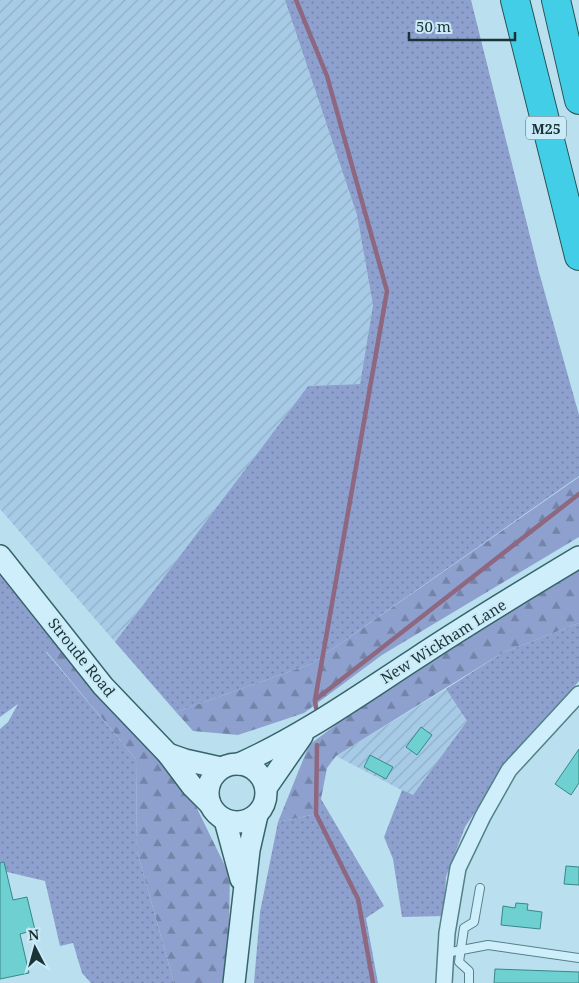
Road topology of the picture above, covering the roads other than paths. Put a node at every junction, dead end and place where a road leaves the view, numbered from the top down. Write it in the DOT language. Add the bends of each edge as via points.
graph roads {
  1 [pos="514,0"];
  2 [pos="556,0"];
  3 [pos="579,100"];
  4 [pos="579,256"];
  5 [pos="0,556"];
  6 [pos="579,556"];
  7 [pos="579,694"];
  8 [pos="308,728"];
  9 [pos="168,754"];
  10 [pos="230,766"];
  11 [pos="266,788"];
  12 [pos="210,804"];
  13 [pos="257,814"];
  14 [pos="225,820"];
  15 [pos="480,888"];
  16 [pos="243,894"];
  17 [pos="453,952"];
  18 [pos="579,958"];
  19 [pos="234,983"];
  20 [pos="444,983"];
  21 [pos="469,983"];
  1 -- 4 [label="highway, M25"];
  2 -- 3 [label="highway, M25"];
  5 -- 9 [label="street, Stroude Road" via="103,686"];
  6 -- 8 [label="street, New Wickham Lane"];
  7 -- 17 [label="street" via="509,770 483,816 458,868 447,933"];
  8 -- 10 [label="street, New Wickham Lane"];
  8 -- 11 [label="street, New Wickham Lane"];
  9 -- 10 [label="street, Stroude Road" via="185,760"];
  9 -- 12 [label="street, Stroude Road"];
  10 -- 11 [label="street" via="246,765 257,771"];
  10 -- 12 [label="street" via="215,774 208,788"];
  11 -- 13 [label="street" via="263,807"];
  12 -- 14 [label="street" via="213,811"];
  13 -- 14 [label="street" via="241,822"];
  13 -- 16 [label="street"];
  14 -- 16 [label="street"];
  15 -- 17 [label="lane" via="474,922 464,928"];
  16 -- 19 [label="street"];
  17 -- 18 [label="lane" via="488,945"];
  17 -- 20 [label="street"];
  17 -- 21 [label="lane" via="469,971"];
}
